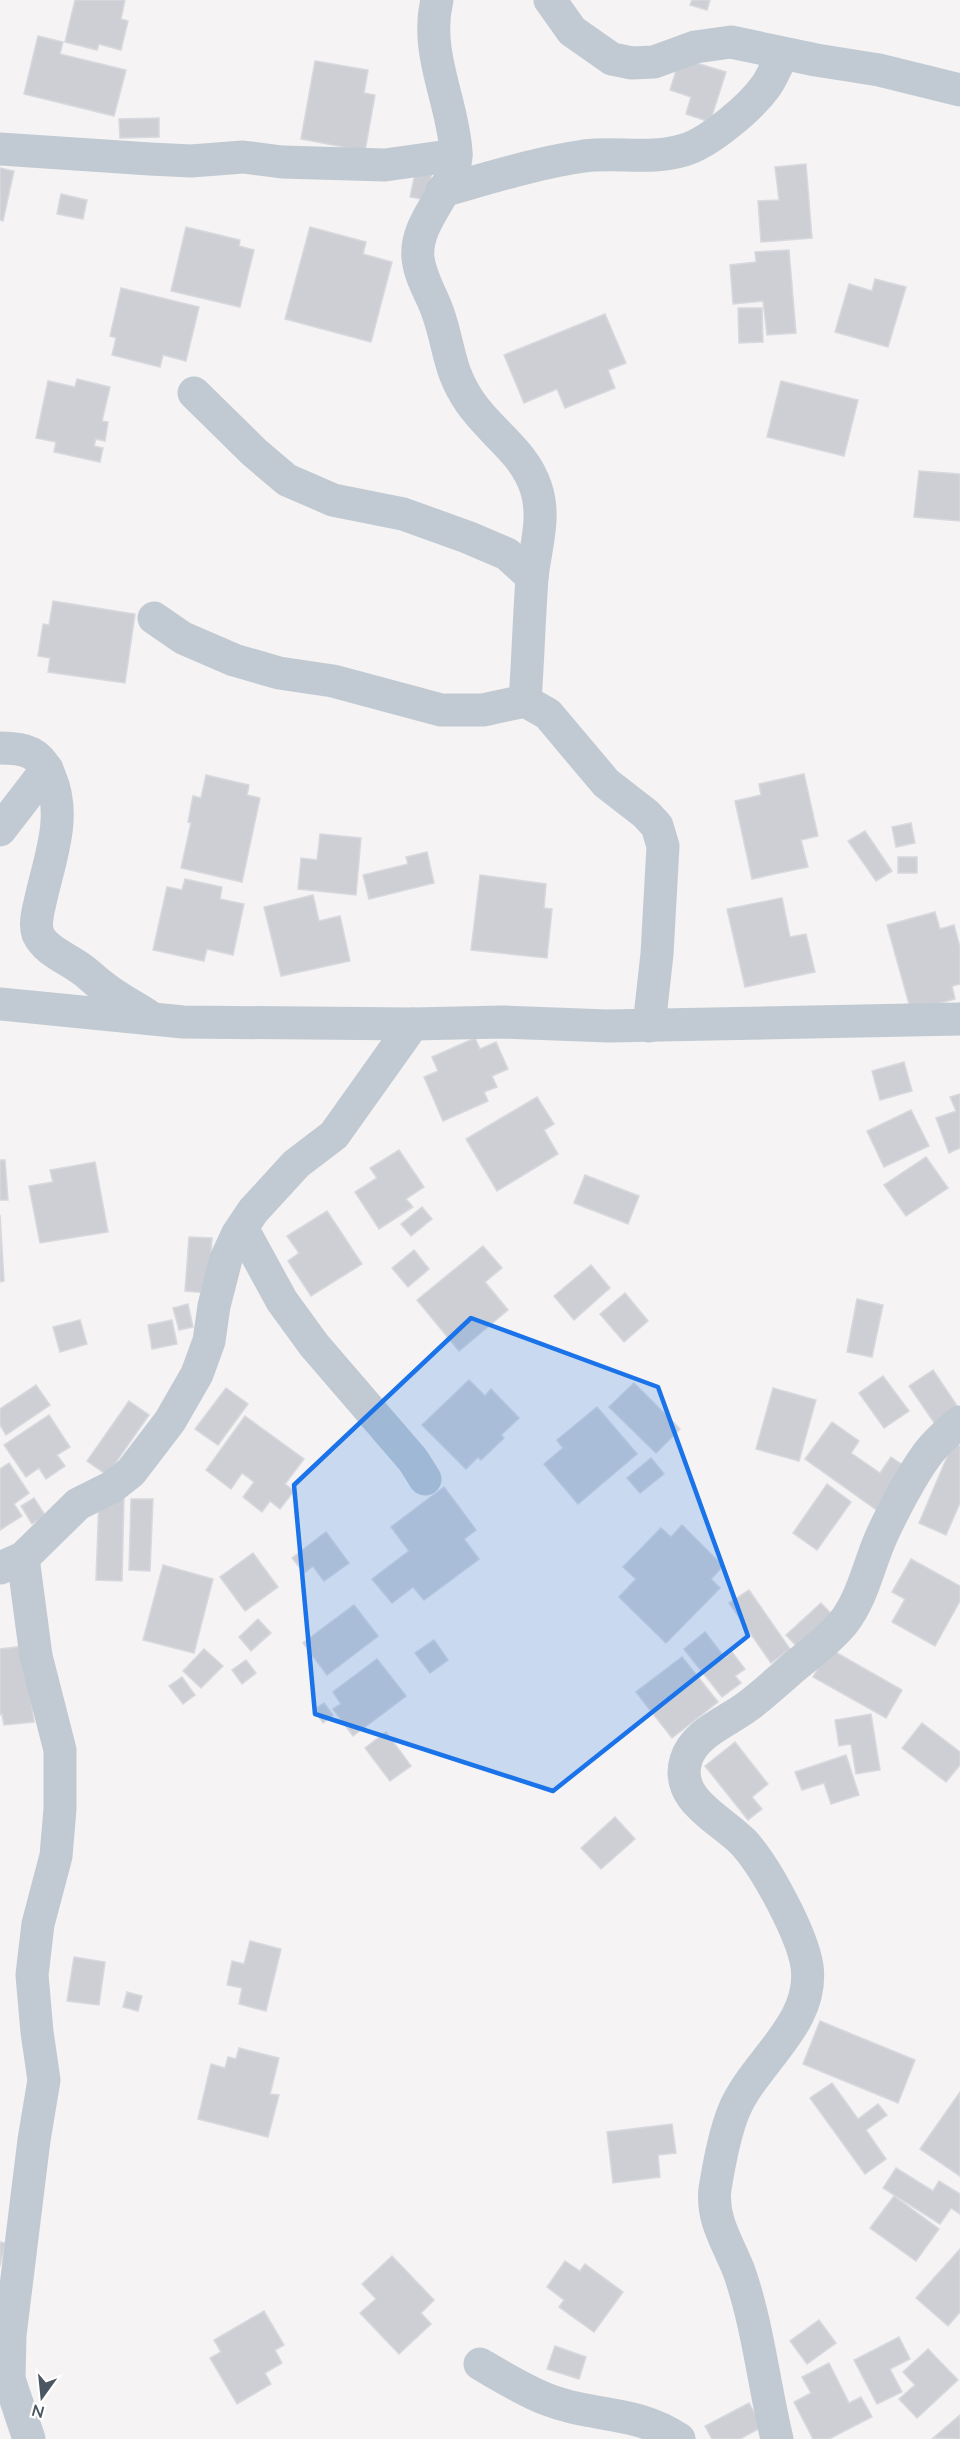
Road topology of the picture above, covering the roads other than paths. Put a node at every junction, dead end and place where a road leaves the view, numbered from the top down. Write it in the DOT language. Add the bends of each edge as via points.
graph roads {
  1 [pos="437,0"];
  2 [pos="550,0"];
  3 [pos="783,54"];
  4 [pos="960,90"];
  5 [pos="0,148"];
  6 [pos="456,155"];
  7 [pos="442,191"];
  8 [pos="194,393"];
  9 [pos="532,577"];
  10 [pos="154,618"];
  11 [pos="525,701"];
  12 [pos="0,748"];
  13 [pos="47,769"];
  14 [pos="0,830"];
  15 [pos="0,1004"];
  16 [pos="154,1019"];
  17 [pos="960,1019"];
  18 [pos="413,1024"];
  19 [pos="649,1026"];
  20 [pos="242,1228"];
  21 [pos="960,1422"];
  22 [pos="425,1479"];
  23 [pos="11,1563"];
  24 [pos="480,2364"];
  25 [pos="29,2439"];
  26 [pos="679,2439"];
  27 [pos="777,2439"];
  1 -- 6 [label="street" via="437,56"];
  2 -- 3 [label="street" via="572,31 612,59 654,62 695,47 731,42"];
  3 -- 4 [label="street" via="879,70"];
  3 -- 7 [label="street" via="766,86 741,112 717,133 685,150 640,156 587,156"];
  5 -- 6 [label="street" via="191,161 243,157 385,165"];
  6 -- 7 [label="street"];
  7 -- 9 [label="street" via="422,232 418,256 423,280 438,314 454,376 472,404 526,464 537,489 541,519"];
  8 -- 9 [label="street" via="287,480 333,500 403,514 467,537 507,554"];
  9 -- 11 [label="street"];
  10 -- 11 [label="street" via="183,638 234,660 441,710 483,710"];
  11 -- 19 [label="street" via="548,714 606,783 657,826 663,846"];
  12 -- 13 [label="street" via="35,753"];
  13 -- 14 [label="street"];
  13 -- 16 [label="street" via="58,807 55,841 37,917 38,933 50,949"];
  15 -- 16 [label="street"];
  16 -- 18 [label="street"];
  17 -- 19 [label="street"];
  18 -- 19 [label="street"];
  18 -- 20 [label="street" via="334,1135 296,1164"];
  20 -- 22 [label="street" via="282,1301 314,1345"];
  20 -- 23 [label="street" via="226,1259 209,1341 197,1374 170,1421 131,1472 112,1487 78,1504"];
  21 -- 27 [label="street" via="926,1456 882,1535 861,1591 845,1620 748,1707 694,1742 686,1760 683,1778 696,1803 744,1844 768,1877 794,1926 807,1964 807,1991 797,2019 757,2070 733,2112 715,2193 719,2228 739,2273 756,2335"];
  23 -- 25 [label="street" via="60,1750 56,1856 38,1924 32,1975 44,2080 10,2335 9,2379"];
  24 -- 26 [label="street" via="547,2399 635,2418 657,2425"];
}
